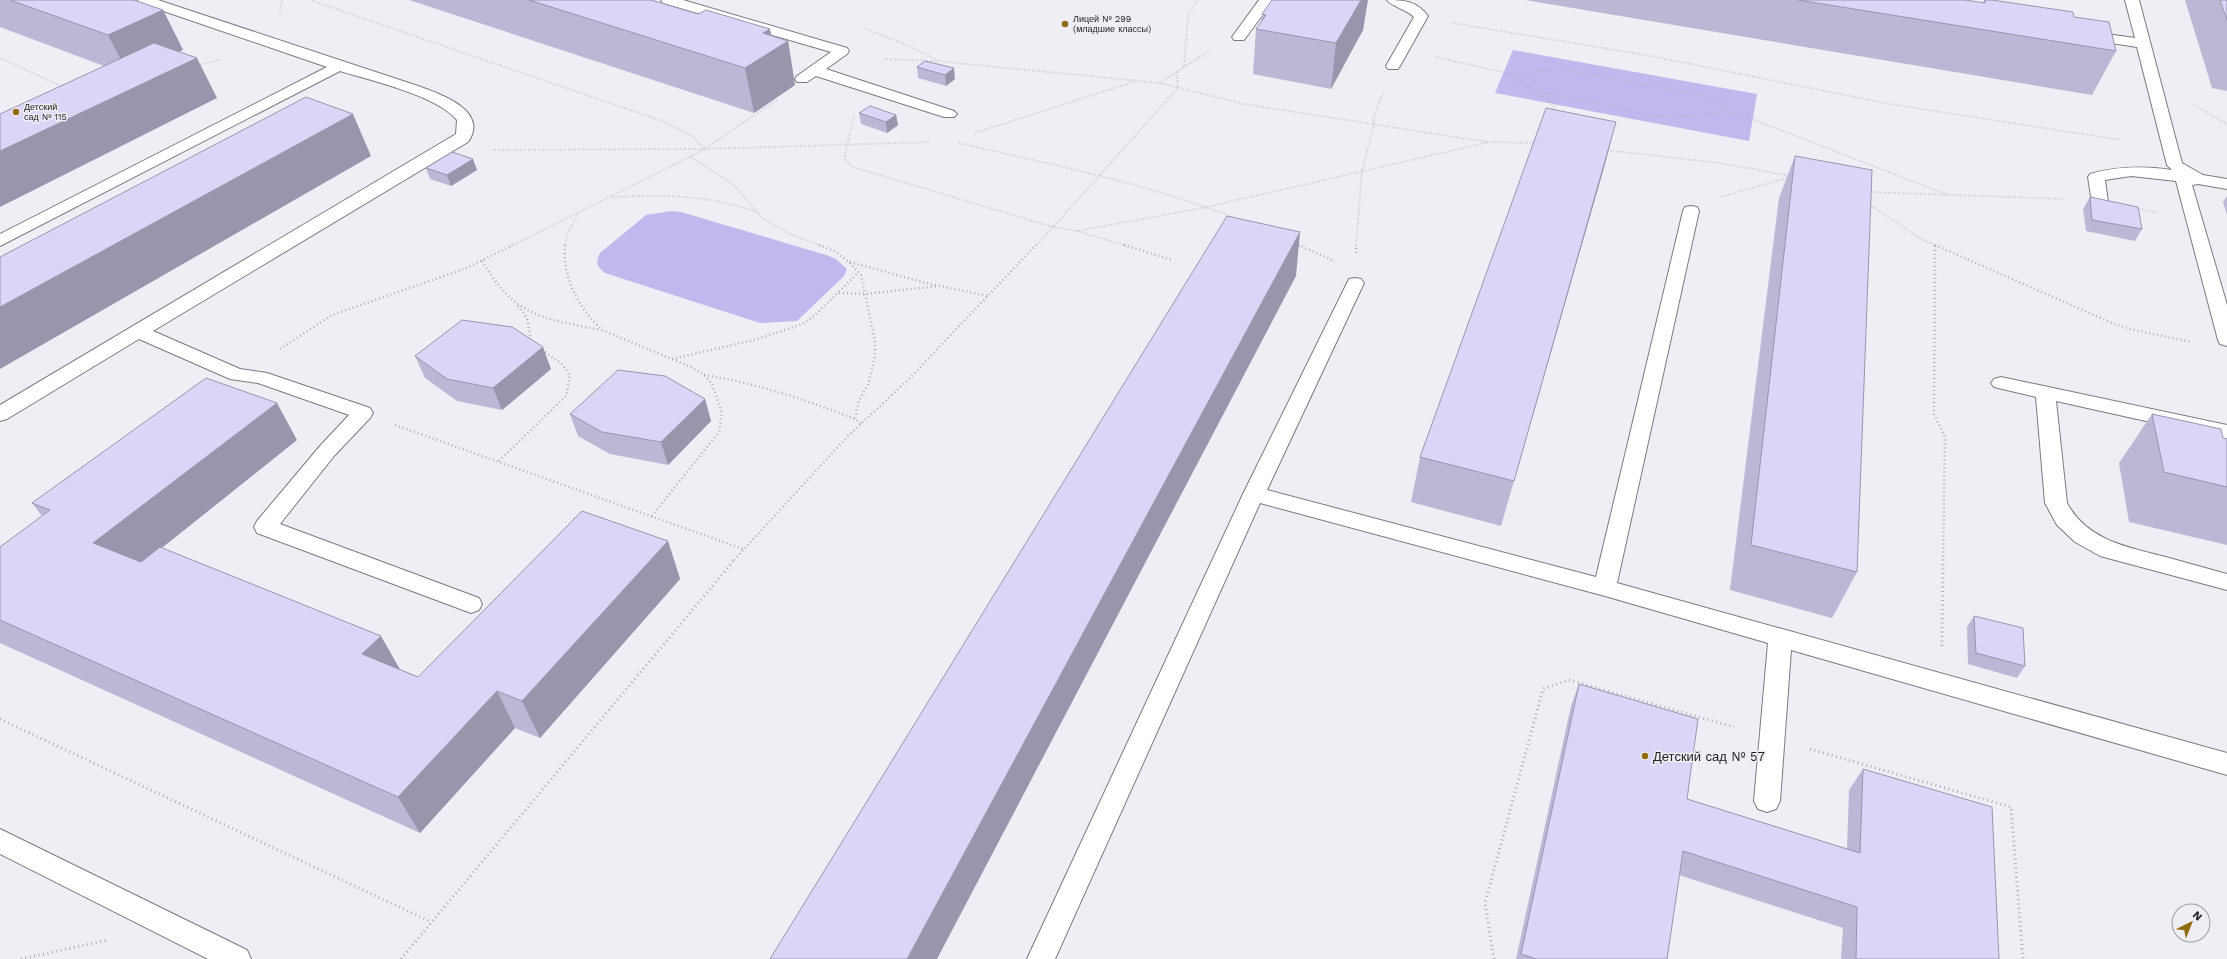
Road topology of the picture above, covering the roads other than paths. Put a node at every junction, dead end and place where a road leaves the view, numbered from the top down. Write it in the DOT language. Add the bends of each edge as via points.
graph roads {
  1 [pos="145,0"];
  2 [pos="668,0"];
  3 [pos="1269,0"];
  4 [pos="1394,0"];
  5 [pos="2132,0"];
  6 [pos="2072,33"];
  7 [pos="1239,37"];
  8 [pos="2143,44"];
  9 [pos="339,66"];
  10 [pos="1393,66"];
  11 [pos="949,114"];
  12 [pos="2198,179"];
  13 [pos="2227,184"];
  14 [pos="2101,209"];
  15 [pos="1691,211"];
  16 [pos="0,241"];
  17 [pos="1355,276"];
  18 [pos="139,332"];
  19 [pos="2227,340"];
  20 [pos="2001,383"];
  21 [pos="2046,393"];
  22 [pos="0,414"];
  23 [pos="2227,432"];
  24 [pos="1254,494"];
  25 [pos="2227,582"];
  26 [pos="1605,588"];
  27 [pos="471,604"];
  28 [pos="1780,637"];
  29 [pos="2227,764"];
  30 [pos="1767,801"];
  31 [pos="0,841"];
  32 [pos="237,959"];
  33 [pos="1041,959"];
  1 -- 9 [label="lane"];
  2 -- 11 [label="lane" via="842,51 808,74 878,91"];
  3 -- 7 [label="lane"];
  4 -- 10 [label="lane" via="1412,7 1421,16"];
  5 -- 8 [label="lane"];
  6 -- 8 [label="lane"];
  8 -- 12 [label="lane" via="2175,165"];
  9 -- 16 [label="lane"];
  9 -- 18 [label="lane" via="450,104 464,118 466,131 462,139"];
  12 -- 13 [label="lane"];
  12 -- 14 [label="lane" via="2162,173 2110,172 2096,177"];
  12 -- 19 [label="lane" via="2183,182"];
  15 -- 26 [label="lane"];
  17 -- 24 [label="lane"];
  18 -- 22 [label="lane"];
  18 -- 27 [label="lane" via="236,380 260,377 363,413 327,451 265,527"];
  20 -- 21 [label="lane"];
  21 -- 23 [label="lane"];
  21 -- 25 [label="lane" via="2056,503 2065,520 2083,536 2108,550"];
  24 -- 26 [label="lane"];
  24 -- 33 [label="lane"];
  26 -- 28 [label="lane"];
  28 -- 29 [label="lane"];
  28 -- 30 [label="lane"];
  31 -- 32 [label="lane"];
}
